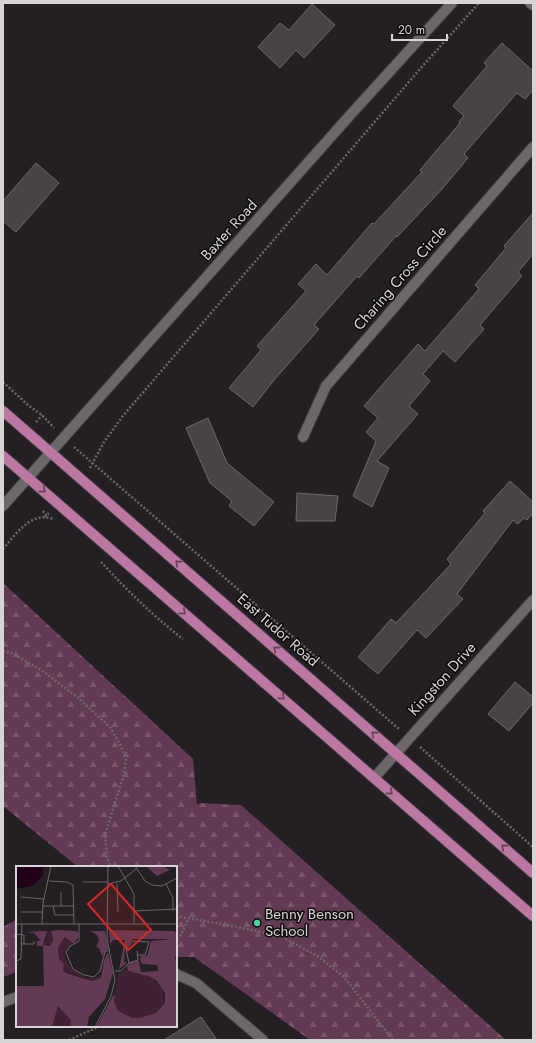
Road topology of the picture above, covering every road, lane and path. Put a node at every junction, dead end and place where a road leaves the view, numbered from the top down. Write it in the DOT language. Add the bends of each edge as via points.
graph roads {
  1 [pos="452,3"];
  2 [pos="479,3"];
  3 [pos="530,3"];
  4 [pos="533,6"];
  5 [pos="533,147"];
  6 [pos="3,382"];
  7 [pos="3,411"];
  8 [pos="42,415"];
  9 [pos="303,437"];
  10 [pos="51,452"];
  11 [pos="3,456"];
  12 [pos="28,478"];
  13 [pos="3,506"];
  14 [pos="56,521"];
  15 [pos="3,549"];
  16 [pos="100,561"];
  17 [pos="531,607"];
  18 [pos="183,639"];
  19 [pos="3,651"];
  20 [pos="409,738"];
  21 [pos="395,753"];
  22 [pos="374,778"];
  23 [pos="533,847"];
  24 [pos="110,866"];
  25 [pos="533,873"];
  26 [pos="177,916"];
  27 [pos="533,916"];
  28 [pos="189,918"];
  29 [pos="177,937"];
  30 [pos="177,974"];
  31 [pos="16,997"];
  32 [pos="3,1002"];
  33 [pos="98,1027"];
  34 [pos="69,1040"];
  35 [pos="263,1040"];
  36 [pos="393,1040"];
  1 -- 10 [label="street, Baxter Road"];
  2 -- 20 [label="path" via="122,417 104,442 93,464"];
  3 -- 4 [label="street"];
  5 -- 9 [label="street, Charing Cross Circle" via="326,386"];
  6 -- 8 [label="path"];
  7 -- 10 [label="main road, East Tudor Road"];
  10 -- 12 [label="street, Baxter Road"];
  21 -- 10 [label="main road, East Tudor Road, one-way"];
  11 -- 12 [label="main road"];
  12 -- 13 [label="street, Baxter Road"];
  12 -- 22 [label="main road, one-way"];
  14 -- 15 [label="path" via="46,516 29,522"];
  16 -- 18 [label="path" via="129,592"];
  17 -- 20 [label="street, Kingston Drive"];
  19 -- 24 [label="path" via="14,654 44,672 76,696 110,727 121,746 126,760 124,774 105,834"];
  20 -- 21 [label="street, Kingston Drive"];
  20 -- 23 [label="path"];
  21 -- 22 [label="street, Kingston Drive"];
  25 -- 21 [label="main road, East Tudor Road, one-way"];
  22 -- 27 [label="main road, one-way"];
  26 -- 28 [label="path"];
  28 -- 29 [label="path" via="181,935"];
  28 -- 36 [label="path" via="281,936 319,956 344,977"];
  30 -- 35 [label="street" via="196,983"];
  31 -- 32 [label="street"];
  33 -- 34 [label="path"];
}
